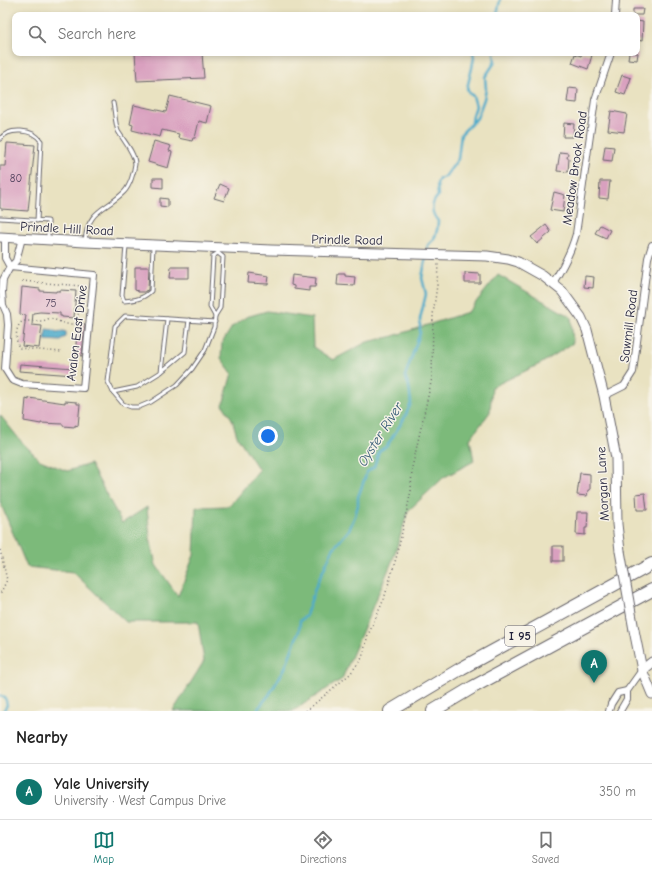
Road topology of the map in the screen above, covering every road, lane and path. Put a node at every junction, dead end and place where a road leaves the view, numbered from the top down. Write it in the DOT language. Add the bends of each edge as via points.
graph roads {
  1 [pos="616,0"];
  2 [pos="615,12"];
  3 [pos="610,56"];
  4 [pos="113,103"];
  5 [pos="0,139"];
  6 [pos="0,218"];
  7 [pos="37,221"];
  8 [pos="2,237"];
  9 [pos="22,238"];
  10 [pos="48,240"];
  11 [pos="85,242"];
  12 [pos="130,244"];
  13 [pos="153,245"];
  14 [pos="652,245"];
  15 [pos="218,251"];
  16 [pos="437,254"];
  17 [pos="10,268"];
  18 [pos="22,281"];
  19 [pos="553,283"];
  20 [pos="215,316"];
  21 [pos="167,319"];
  22 [pos="189,320"];
  23 [pos="214,322"];
  24 [pos="61,352"];
  25 [pos="161,372"];
  26 [pos="113,392"];
  27 [pos="604,396"];
  28 [pos="0,550"];
  29 [pos="652,564"];
  30 [pos="652,590"];
  31 [pos="0,594"];
  32 [pos="652,662"];
  33 [pos="642,670"];
  34 [pos="627,691"];
  35 [pos="652,694"];
  36 [pos="306,711"];
  37 [pos="390,711"];
  38 [pos="433,711"];
  39 [pos="609,711"];
  40 [pos="620,711"];
  1 -- 2 [label="street"];
  3 -- 19 [label="street, Meadow Brook Road" via="595,100 576,234"];
  4 -- 11 [label="lane" via="118,130 128,144 135,162 125,192 98,212 90,222"];
  5 -- 7 [label="lane" via="9,132 18,131 33,134 41,141"];
  6 -- 7 [label="lane"];
  7 -- 10 [label="lane" via="48,221"];
  8 -- 9 [label="street, Prindle Hill Road"];
  8 -- 17 [label="street" via="5,258"];
  9 -- 10 [label="street, Prindle Hill Road"];
  9 -- 17 [label="street, Avalon East Drive" via="16,261"];
  10 -- 11 [label="street, Prindle Hill Road"];
  11 -- 12 [label="street, Prindle Hill Road"];
  12 -- 13 [label="street, Prindle Road"];
  12 -- 13 [label="lane" via="122,295 124,301 136,300 151,291"];
  13 -- 15 [label="street, Prindle Road"];
  14 -- 27 [label="street, Sawmill Road" via="648,258 633,372 624,386"];
  15 -- 16 [label="street, Prindle Road"];
  15 -- 20 [label="lane" via="223,257 220,308"];
  15 -- 20 [label="lane" via="213,256 210,307"];
  16 -- 19 [label="street, Prindle Road" via="508,259 528,267"];
  16 -- 36 [label="path" via="432,378 412,468 411,491 397,555 362,658 350,674"];
  17 -- 17 [label="street, Avalon East Drive" via="3,280 2,292 8,325 5,369 7,373 12,380 22,384 83,388 94,275"];
  18 -- 24 [label="path" via="82,286 77,324 66,324 52,318 43,321 23,321 18,327 18,348"];
  19 -- 27 [label="street, Morgan Lane" via="570,300 581,317"];
  20 -- 23 [label="lane"];
  21 -- 22 [label="lane"];
  21 -- 25 [label="lane"];
  21 -- 26 [label="lane" via="125,316 114,326 108,382"];
  22 -- 23 [label="lane"];
  22 -- 25 [label="lane" via="185,352"];
  23 -- 26 [label="lane" via="205,350 177,385 139,407 123,404"];
  25 -- 26 [label="lane" via="137,387"];
  27 -- 33 [label="street, Morgan Lane, bridge" via="616,458 620,551"];
  28 -- 31 [label="path" via="7,580"];
  29 -- 37 [label="highway, I 95" via="480,657"];
  30 -- 38 [label="highway, I 95"];
  32 -- 33 [label="street"];
  33 -- 34 [label="street"];
  33 -- 35 [label="street, Morgan Lane"];
  34 -- 39 [label="street" via="618,693"];
  34 -- 40 [label="street" via="628,699"];
}
